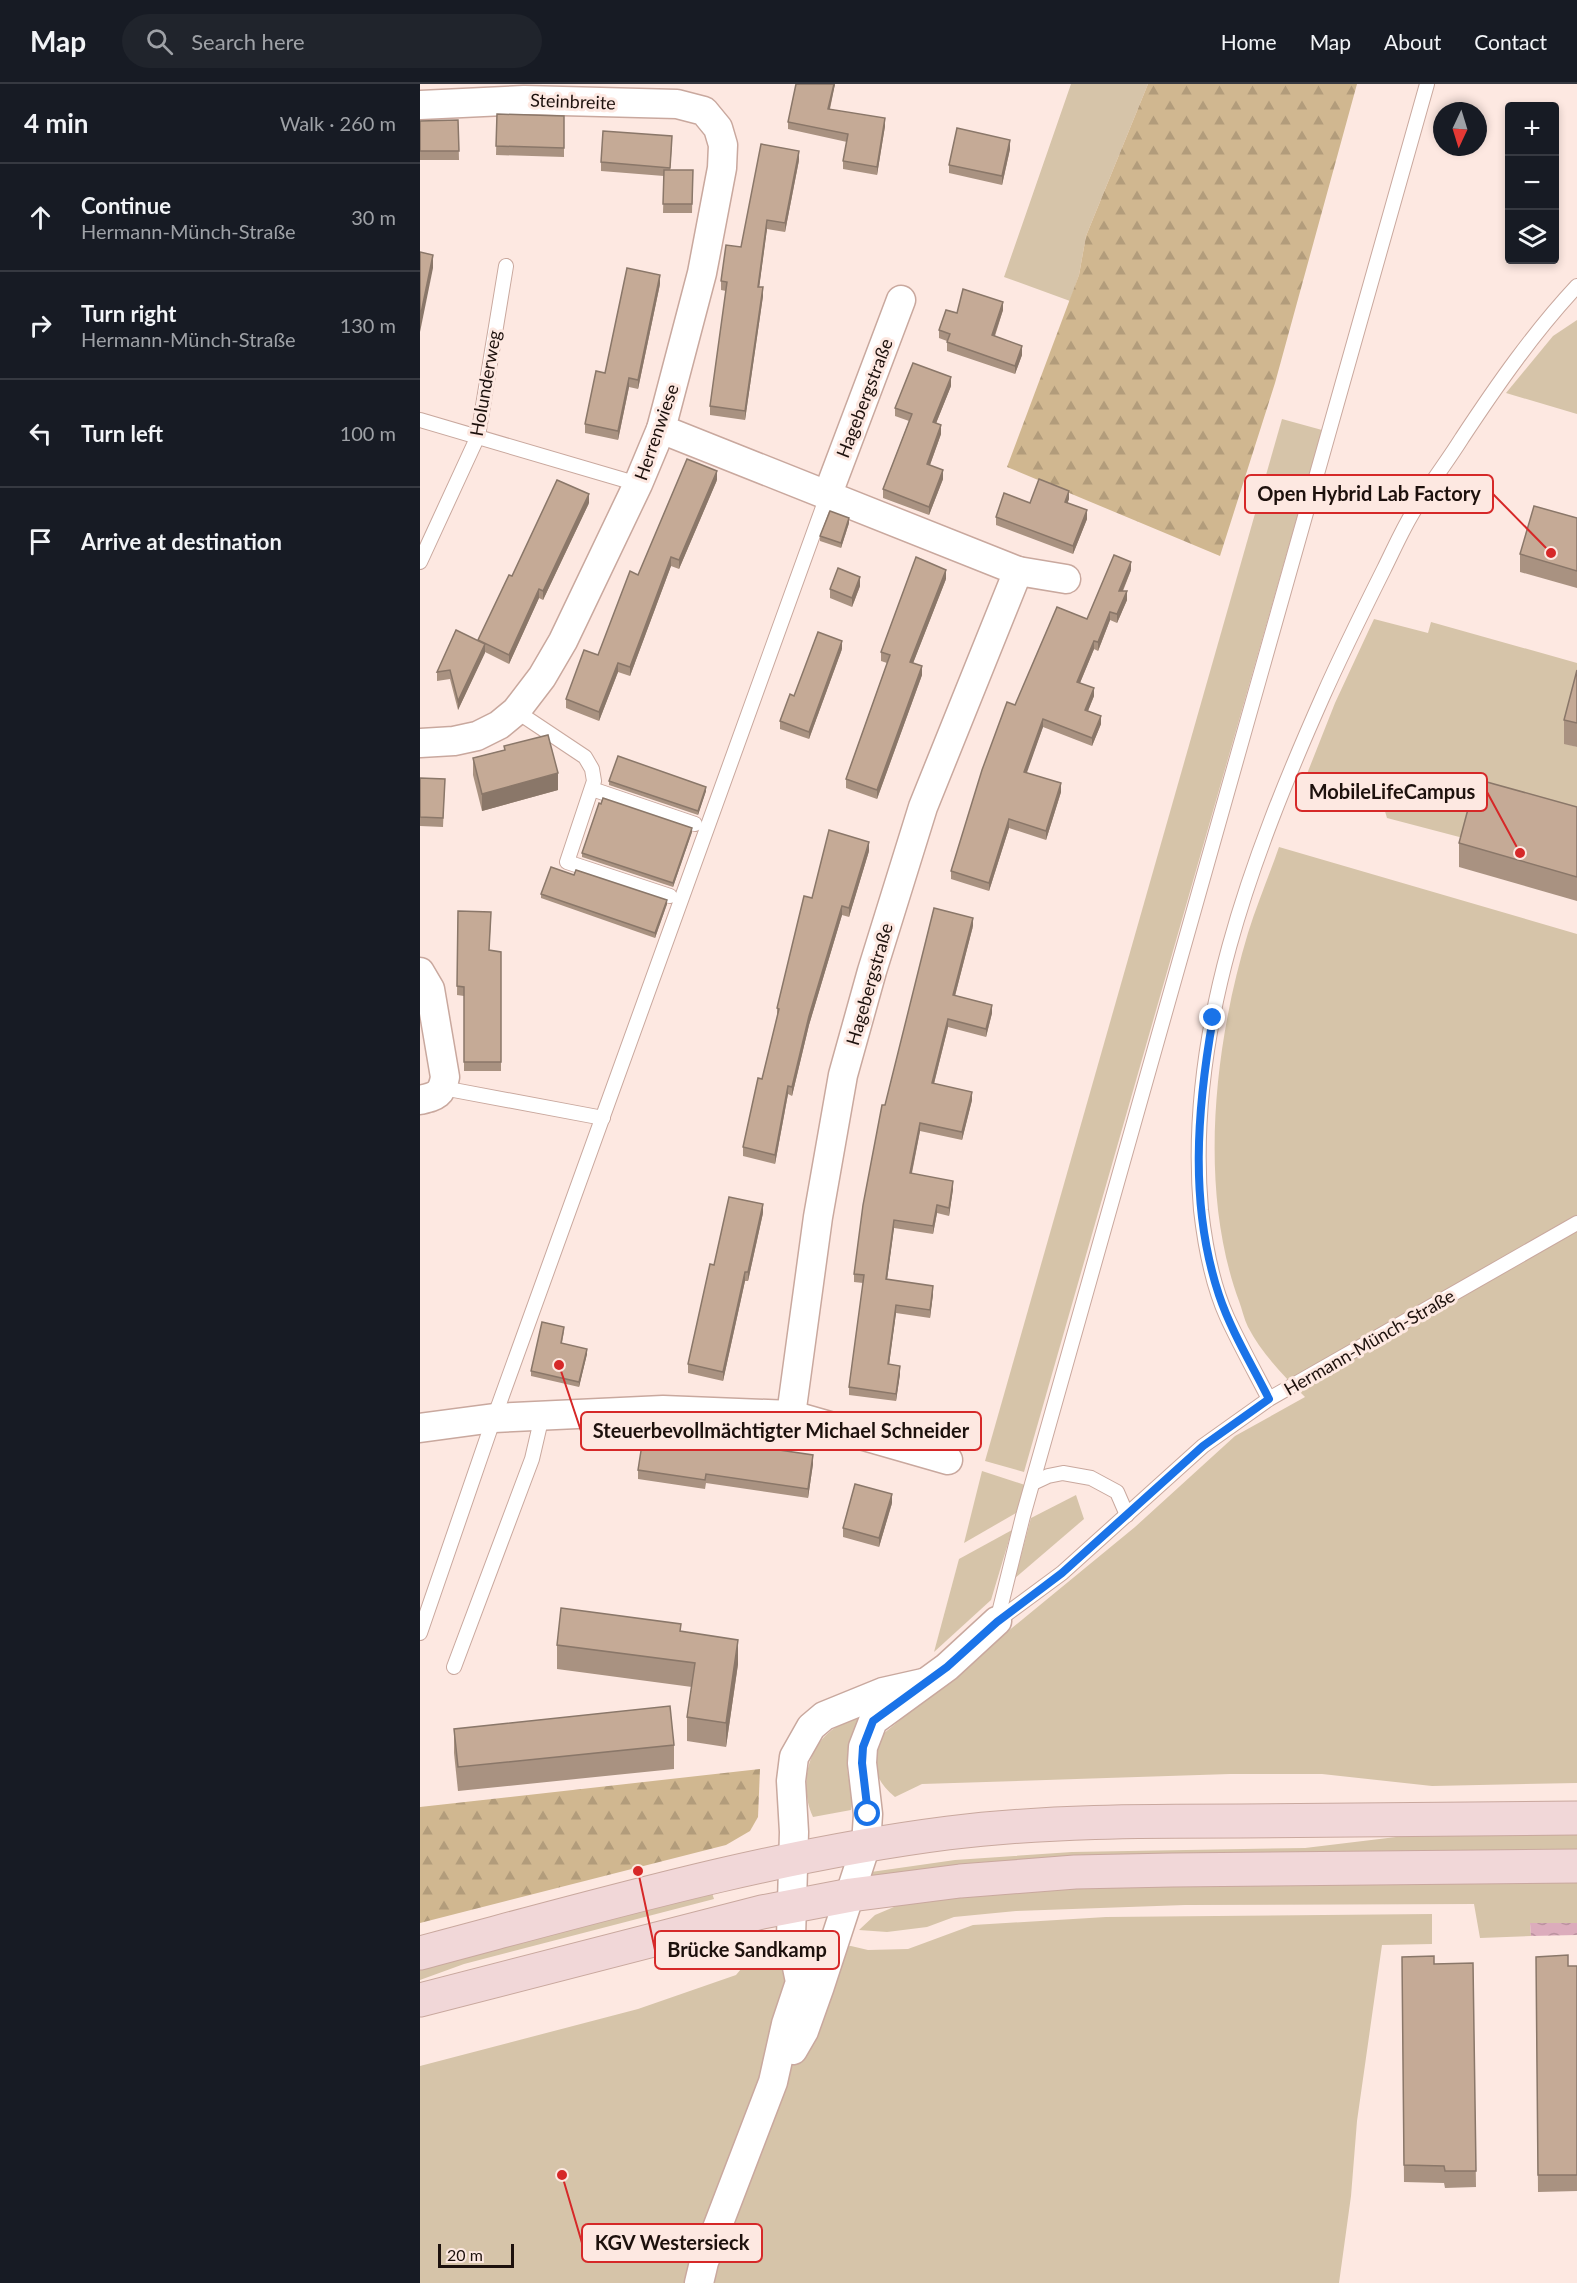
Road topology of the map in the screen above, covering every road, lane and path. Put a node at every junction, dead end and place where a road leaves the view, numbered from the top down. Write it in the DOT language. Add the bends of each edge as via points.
graph roads {
  1 [pos="1427,84"];
  2 [pos="420,105"];
  3 [pos="718,128"];
  4 [pos="506,266"];
  5 [pos="1577,286"];
  6 [pos="901,300"];
  7 [pos="420,420"];
  8 [pos="661,429"];
  9 [pos="478,436"];
  10 [pos="638,484"];
  11 [pos="827,496"];
  12 [pos="420,562"];
  13 [pos="1018,571"];
  14 [pos="1066,579"];
  15 [pos="516,711"];
  16 [pos="420,743"];
  17 [pos="592,789"];
  18 [pos="695,824"];
  19 [pos="670,896"];
  20 [pos="420,972"];
  21 [pos="432,1094"];
  22 [pos="603,1118"];
  23 [pos="1577,1223"];
  24 [pos="1269,1399"];
  25 [pos="791,1415"];
  26 [pos="542,1416"];
  27 [pos="494,1419"];
  28 [pos="420,1428"];
  29 [pos="948,1460"];
  30 [pos="1033,1483"];
  31 [pos="1127,1515"];
  32 [pos="997,1622"];
  33 [pos="420,1633"];
  34 [pos="454,1667"];
  35 [pos="923,1683"];
  36 [pos="1577,1818"];
  37 [pos="866,1845"];
  38 [pos="793,1860"];
  39 [pos="1577,1866"];
  40 [pos="851,1895"];
  41 [pos="792,1906"];
  42 [pos="420,1953"];
  43 [pos="420,2000"];
  44 [pos="773,2082"];
  45 [pos="699,2283"];
  1 -- 30 [label="lane"];
  2 -- 3 [label="street, Steinbreite" via="524,100 677,104 704,111"];
  3 -- 8 [label="street, Herrenwiese" via="723,145 722,168 702,273"];
  4 -- 9 [label="lane, Holunderweg"];
  5 -- 24 [label="lane" via="1490,396 1399,538 1302,743 1251,876 1228,954 1213,1018 1200,1111 1202,1214 1219,1294"];
  6 -- 11 [label="street, Hagebergstraße"];
  7 -- 9 [label="lane"];
  8 -- 10 [label="street, Herrenwiese"];
  8 -- 11 [label="street"];
  9 -- 10 [label="lane"];
  9 -- 12 [label="lane, Holunderweg"];
  10 -- 15 [label="street, Herrenwiese" via="563,640"];
  11 -- 13 [label="street"];
  11 -- 22 [label="lane"];
  13 -- 14 [label="street"];
  13 -- 25 [label="street, Hagebergstraße" via="923,807 843,1075 818,1217"];
  15 -- 16 [label="street, Herrenwiese" via="477,736"];
  15 -- 17 [label="lane" via="585,757 593,775"];
  17 -- 18 [label="lane"];
  17 -- 19 [label="lane" via="567,862"];
  20 -- 21 [label="street" via="430,988 445,1077"];
  21 -- 22 [label="lane"];
  22 -- 27 [label="lane"];
  23 -- 24 [label="lane, Hermann-Münch-Straße"];
  24 -- 31 [label="lane, Hermann-Münch-Straße" via="1203,1446"];
  25 -- 26 [label="street" via="663,1410"];
  25 -- 29 [label="street"];
  26 -- 27 [label="street"];
  26 -- 34 [label="lane" via="532,1459"];
  27 -- 28 [label="street"];
  27 -- 33 [label="lane"];
  30 -- 31 [label="lane" via="1063,1473 1091,1478 1117,1492"];
  30 -- 32 [label="lane"];
  31 -- 32 [label="lane, Hermann-Münch-Straße" via="1062,1573"];
  32 -- 35 [label="street, Hermann-Münch-Straße"];
  35 -- 37 [label="street, Hermann-Münch-Straße" via="873,1721 868,1732 862,1763 868,1814"];
  35 -- 38 [label="street, Hermann-Münch-Straße" via="853,1703 824,1716 811,1727 791,1770"];
  36 -- 37 [label="main road" via="1058,1824"];
  37 -- 38 [label="main road"];
  37 -- 40 [label="street, Hermann-Münch-Straße"];
  38 -- 41 [label="street, Hermann-Münch-Straße"];
  38 -- 42 [label="main road" via="639,1895"];
  39 -- 40 [label="main road" via="1075,1872"];
  40 -- 41 [label="main road"];
  40 -- 44 [label="street, Hermann-Münch-Straße" via="804,2031"];
  41 -- 43 [label="main road"];
  41 -- 44 [label="street, Hermann-Münch-Straße" via="791,1938 800,1982"];
  44 -- 45 [label="street"];
}
